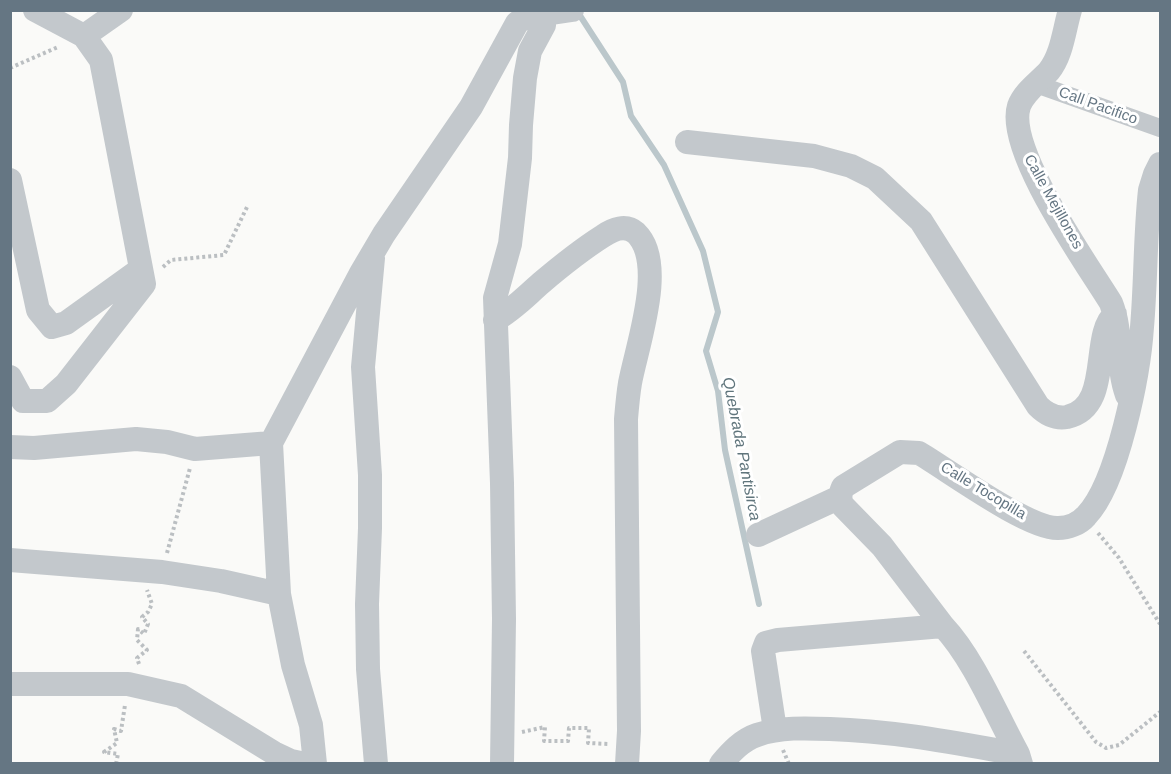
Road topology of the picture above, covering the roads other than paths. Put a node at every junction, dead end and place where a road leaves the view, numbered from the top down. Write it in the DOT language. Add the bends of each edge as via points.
graph roads {
  1 [pos="35,10"];
  2 [pos="121,10"];
  3 [pos="1070,10"];
  4 [pos="571,11"];
  5 [pos="545,15"];
  6 [pos="84,36"];
  7 [pos="1036,84"];
  8 [pos="1161,128"];
  9 [pos="687,142"];
  10 [pos="1161,164"];
  11 [pos="10,180"];
  12 [pos="373,255"];
  13 [pos="143,276"];
  14 [pos="1115,314"];
  15 [pos="495,320"];
  16 [pos="10,377"];
  17 [pos="1131,398"];
  18 [pos="271,443"];
  19 [pos="10,447"];
  20 [pos="840,497"];
  21 [pos="758,535"];
  22 [pos="10,560"];
  23 [pos="279,594"];
  24 [pos="943,626"];
  25 [pos="10,684"];
  26 [pos="775,730"];
  27 [pos="1020,759"];
  28 [pos="311,763"];
  29 [pos="376,764"];
  30 [pos="502,764"];
  31 [pos="627,764"];
  32 [pos="721,764"];
  1 -- 6 [label="street"];
  2 -- 6 [label="street"];
  3 -- 7 [label="street, Calle Mejillones" via="1056,59"];
  4 -- 5 [label="street"];
  5 -- 12 [label="street" via="525,17 516,23 471,107"];
  5 -- 15 [label="street" via="544,26 530,51 525,78 511,234 495,298"];
  6 -- 13 [label="street" via="101,60"];
  7 -- 8 [label="street, Call Pacifico"];
  7 -- 14 [label="street, Calle Mejillones" via="1019,107 1022,146 1048,200"];
  9 -- 14 [label="street" via="814,156 851,166 874,178 921,221 1038,406 1050,415 1072,415 1091,398 1107,322"];
  10 -- 17 [label="street" via="1149,190 1142,328"];
  11 -- 13 [label="street" via="38,310 52,327"];
  12 -- 18 [label="street"];
  12 -- 29 [label="street" via="363,367 370,475 368,669"];
  13 -- 16 [label="street" via="66,384 47,401 23,401"];
  14 -- 17 [label="street, Calle Mejillones" via="1121,377"];
  15 -- 30 [label="street" via="504,619"];
  15 -- 31 [label="street" via="513,310 565,262 614,230 634,231 643,241 649,257 650,282 626,419"];
  17 -- 20 [label="street, Calle Tocopilla" via="1120,447 1099,497 1085,518 1072,526 1055,528 1035,522 919,453 908,451 900,452 843,487"];
  18 -- 19 [label="street" via="195,449 136,439 42,448"];
  18 -- 23 [label="street"];
  20 -- 21 [label="street"];
  20 -- 24 [label="street" via="843,506 882,546"];
  22 -- 23 [label="street" via="162,572"];
  23 -- 28 [label="street" via="293,665 311,726"];
  24 -- 26 [label="street" via="766,643 763,657"];
  24 -- 27 [label="street" via="970,664"];
  25 -- 28 [label="street" via="128,684 181,696 274,753 291,761"];
  26 -- 27 [label="street" via="887,732"];
  26 -- 32 [label="street" via="743,742"];
}
